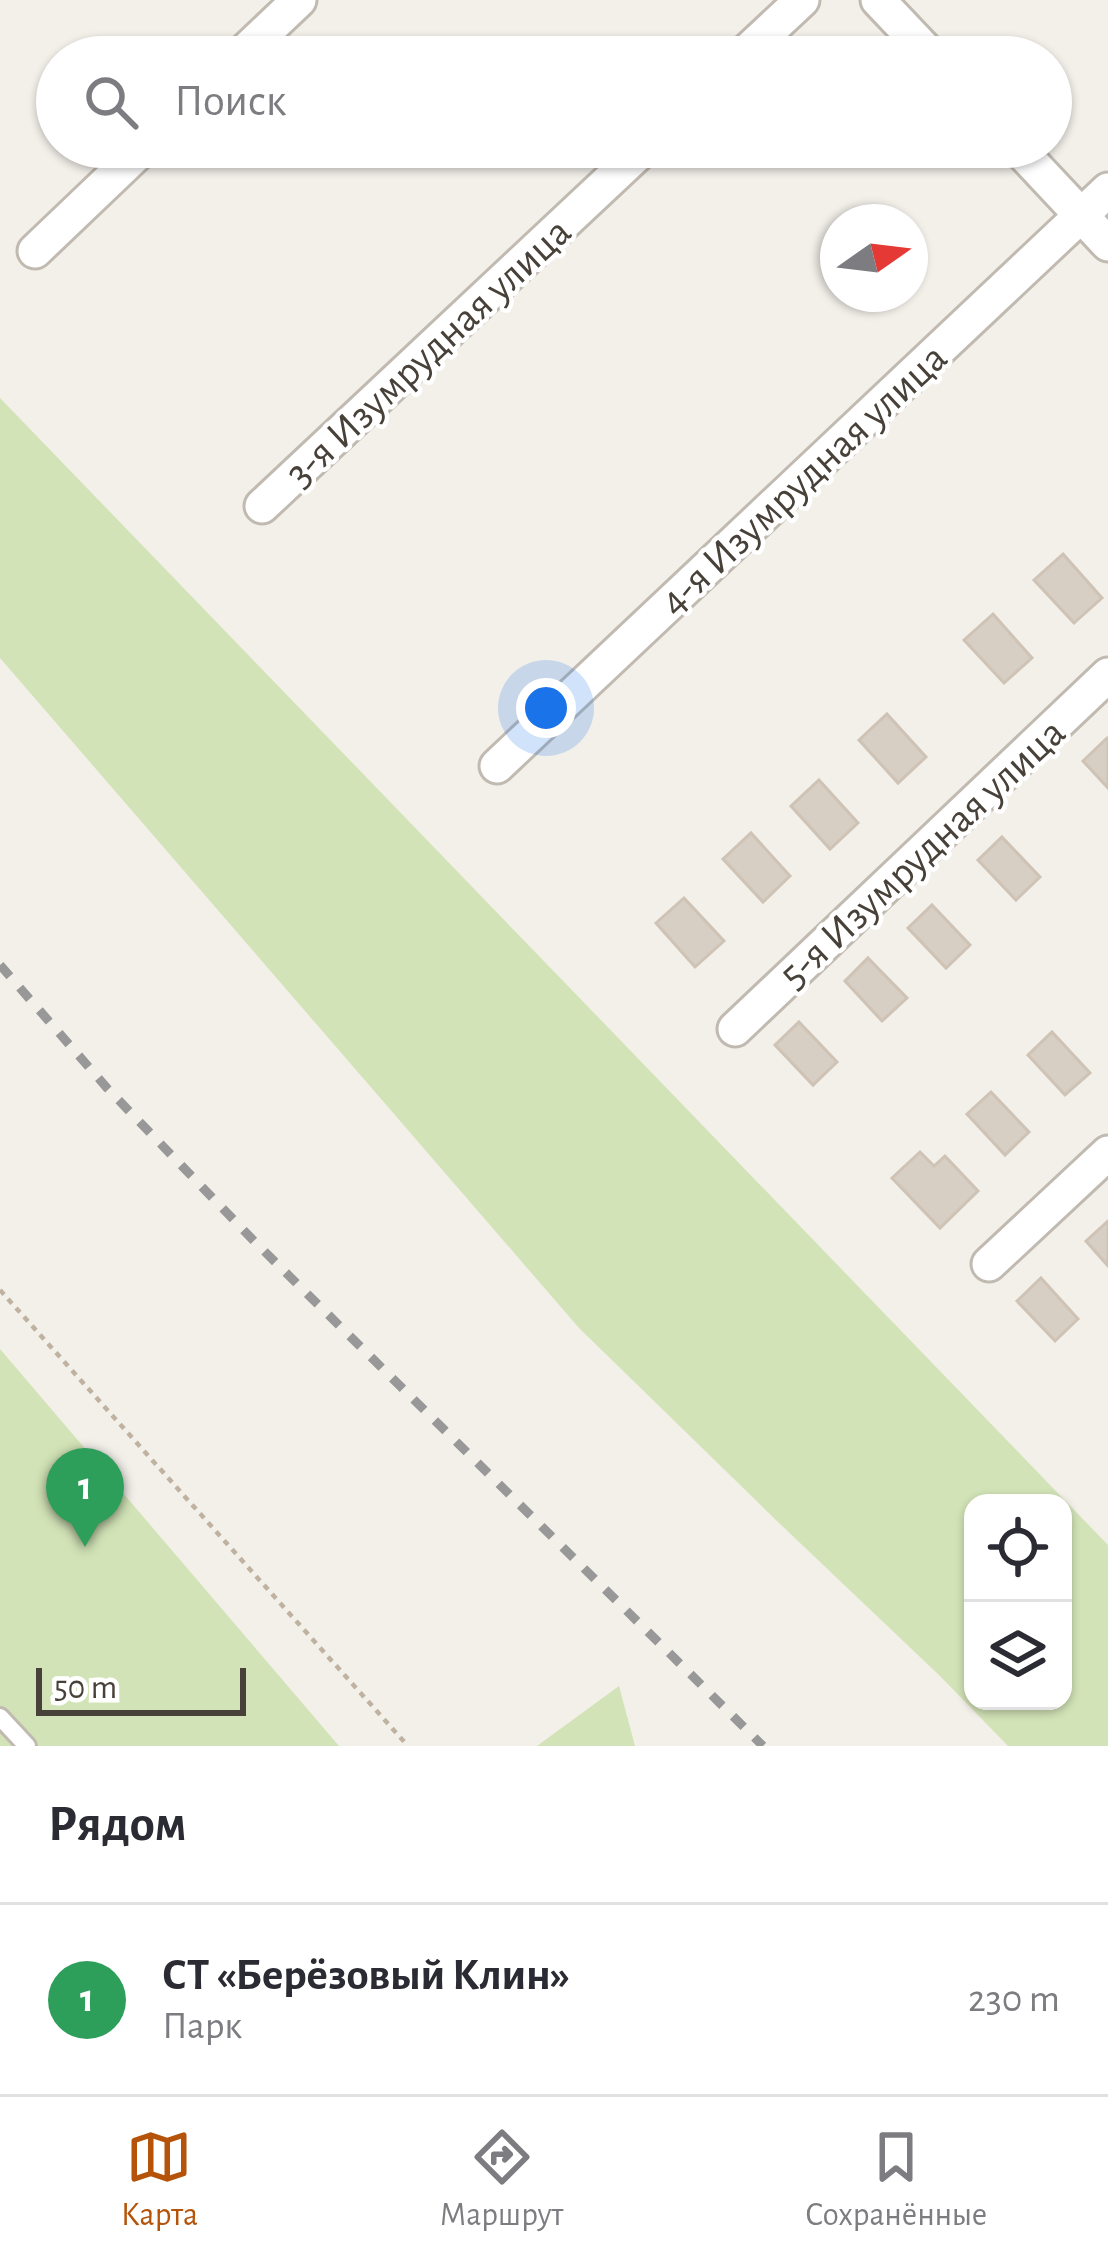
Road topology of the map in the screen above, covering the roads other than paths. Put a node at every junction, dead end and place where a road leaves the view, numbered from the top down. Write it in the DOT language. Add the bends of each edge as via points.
graph roads {
  1 [pos="299,0"];
  2 [pos="802,0"];
  3 [pos="878,0"];
  4 [pos="261,36"];
  5 [pos="763,36"];
  6 [pos="912,36"];
  7 [pos="122,168"];
  8 [pos="623,168"];
  9 [pos="1037,168"];
  10 [pos="1108,190"];
  11 [pos="1081,215"];
  12 [pos="1108,244"];
  13 [pos="35,251"];
  14 [pos="262,506"];
  15 [pos="1108,675"];
  16 [pos="497,766"];
  17 [pos="735,1029"];
  18 [pos="1108,1153"];
  19 [pos="989,1264"];
  20 [pos="0,1717"];
  21 [pos="27,1746"];
  1 -- 4 [label="street"];
  2 -- 5 [label="street"];
  3 -- 6 [label="street"];
  7 -- 13 [label="street"];
  8 -- 14 [label="street, 3-я Изумрудная улица"];
  9 -- 11 [label="street"];
  10 -- 11 [label="street, 4-я Изумрудная улица"];
  11 -- 12 [label="street"];
  11 -- 16 [label="street, 4-я Изумрудная улица"];
  15 -- 17 [label="street, 5-я Изумрудная улица"];
  18 -- 19 [label="street"];
  20 -- 21 [label="lane"];
}
